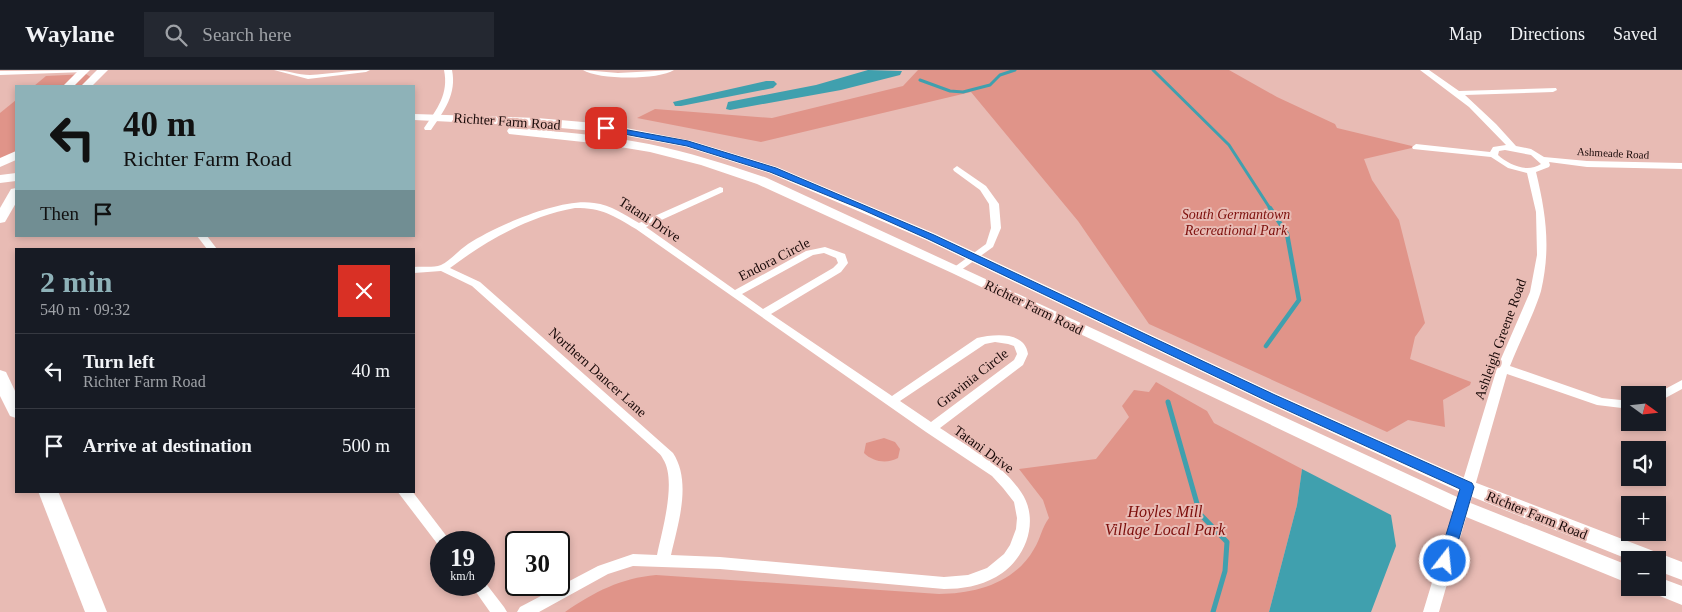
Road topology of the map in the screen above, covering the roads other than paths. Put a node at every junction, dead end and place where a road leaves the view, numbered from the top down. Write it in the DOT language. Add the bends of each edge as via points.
graph roads {
  1 [pos="85,70"];
  2 [pos="103,70"];
  3 [pos="278,70"];
  4 [pos="366,70"];
  5 [pos="448,70"];
  6 [pos="587,70"];
  7 [pos="670,70"];
  8 [pos="1424,70"];
  9 [pos="0,73"];
  10 [pos="69,85"];
  11 [pos="87,85"];
  12 [pos="1553,90"];
  13 [pos="1458,92"];
  14 [pos="415,118"];
  15 [pos="426,124"];
  16 [pos="1416,147"];
  17 [pos="1513,148"];
  18 [pos="1493,155"];
  19 [pos="15,156"];
  20 [pos="1543,159"];
  21 [pos="0,163"];
  22 [pos="15,165"];
  23 [pos="1682,166"];
  24 [pos="957,168"];
  25 [pos="0,169"];
  26 [pos="1531,170"];
  27 [pos="15,177"];
  28 [pos="0,179"];
  29 [pos="720,190"];
  30 [pos="15,194"];
  31 [pos="0,220"];
  32 [pos="639,227"];
  33 [pos="203,237"];
  34 [pos="211,248"];
  35 [pos="975,258"];
  36 [pos="443,268"];
  37 [pos="415,270"];
  38 [pos="957,270"];
  39 [pos="735,294"];
  40 [pos="763,314"];
  41 [pos="1504,368"];
  42 [pos="0,376"];
  43 [pos="1682,384"];
  44 [pos="1666,393"];
  45 [pos="891,402"];
  46 [pos="1621,404"];
  47 [pos="15,410"];
  48 [pos="930,429"];
  49 [pos="1467,487"];
  50 [pos="49,493"];
  51 [pos="406,493"];
  52 [pos="1461,507"];
  53 [pos="435,531"];
  54 [pos="1629,551"];
  55 [pos="663,560"];
  56 [pos="1666,565"];
  57 [pos="1621,571"];
  58 [pos="1682,571"];
  59 [pos="1666,589"];
  60 [pos="487,596"];
  61 [pos="1682,596"];
  62 [pos="96,612"];
  63 [pos="500,612"];
  64 [pos="525,612"];
  65 [pos="1431,612"];
  1 -- 9 [label="street"];
  1 -- 10 [label="main road"];
  2 -- 11 [label="main road"];
  3 -- 4 [label="street" via="308,77"];
  5 -- 15 [label="street" via="452,83 446,100"];
  6 -- 7 [label="street" via="636,76"];
  8 -- 13 [label="street"];
  12 -- 13 [label="street"];
  13 -- 17 [label="street" via="1497,128"];
  14 -- 15 [label="main road, Richter Farm Road"];
  15 -- 35 [label="main road, Richter Farm Road" via="537,122 606,128 688,144 773,170"];
  15 -- 38 [label="main road, Richter Farm Road" via="602,140 706,162 762,181"];
  16 -- 18 [label="street"];
  17 -- 18 [label="street" via="1496,149"];
  17 -- 20 [label="street, Ashmeade Road"];
  18 -- 26 [label="street" via="1509,166"];
  19 -- 21 [label="main road"];
  20 -- 23 [label="street, Ashmeade Road" via="1587,164"];
  20 -- 26 [label="street" via="1546,165 1542,169"];
  22 -- 25 [label="main road"];
  24 -- 35 [label="street" via="983,188 994,204 996,228 990,245"];
  26 -- 41 [label="street, Ashleigh Greene Road" via="1541,212 1542,255 1536,292"];
  27 -- 28 [label="main road"];
  29 -- 32 [label="street"];
  30 -- 31 [label="main road"];
  32 -- 36 [label="street, Tatani Drive" via="608,209 576,205 554,209 496,233"];
  32 -- 39 [label="street, Tatani Drive"];
  33 -- 34 [label="street"];
  35 -- 38 [label="street"];
  35 -- 49 [label="main road, Richter Farm Road"];
  36 -- 37 [label="street, Northern Dancer Lane"];
  36 -- 55 [label="street, Northern Dancer Lane" via="476,284 671,459 674,509"];
  38 -- 52 [label="main road, Richter Farm Road"];
  39 -- 40 [label="street, Tatani Drive"];
  39 -- 40 [label="street, Endora Circle" via="810,253 825,250 841,256 843,263 837,270"];
  40 -- 45 [label="street, Tatani Drive"];
  41 -- 46 [label="street" via="1601,402"];
  41 -- 49 [label="street, Ashleigh Greene Road"];
  42 -- 47 [label="main road"];
  43 -- 44 [label="street"];
  45 -- 48 [label="street, Tatani Drive"];
  45 -- 48 [label="street, Gravinia Circle" via="990,337 1008,339 1021,348 1019,362"];
  48 -- 55 [label="street, Tatani Drive" via="996,473 1014,491 1022,506 1024,527 1019,544 1008,560 982,577 944,583"];
  49 -- 52 [label="street, Ashleigh Greene Road"];
  49 -- 54 [label="main road, Richter Farm Road"];
  50 -- 62 [label="main road"];
  51 -- 53 [label="street"];
  52 -- 57 [label="main road, Richter Farm Road"];
  52 -- 65 [label="street, Ashleigh Greene Road"];
  55 -- 64 [label="street, Tatani Drive" via="633,560 603,570"];
  56 -- 58 [label="main road"];
  59 -- 61 [label="main road"];
  60 -- 63 [label="street"];
}
